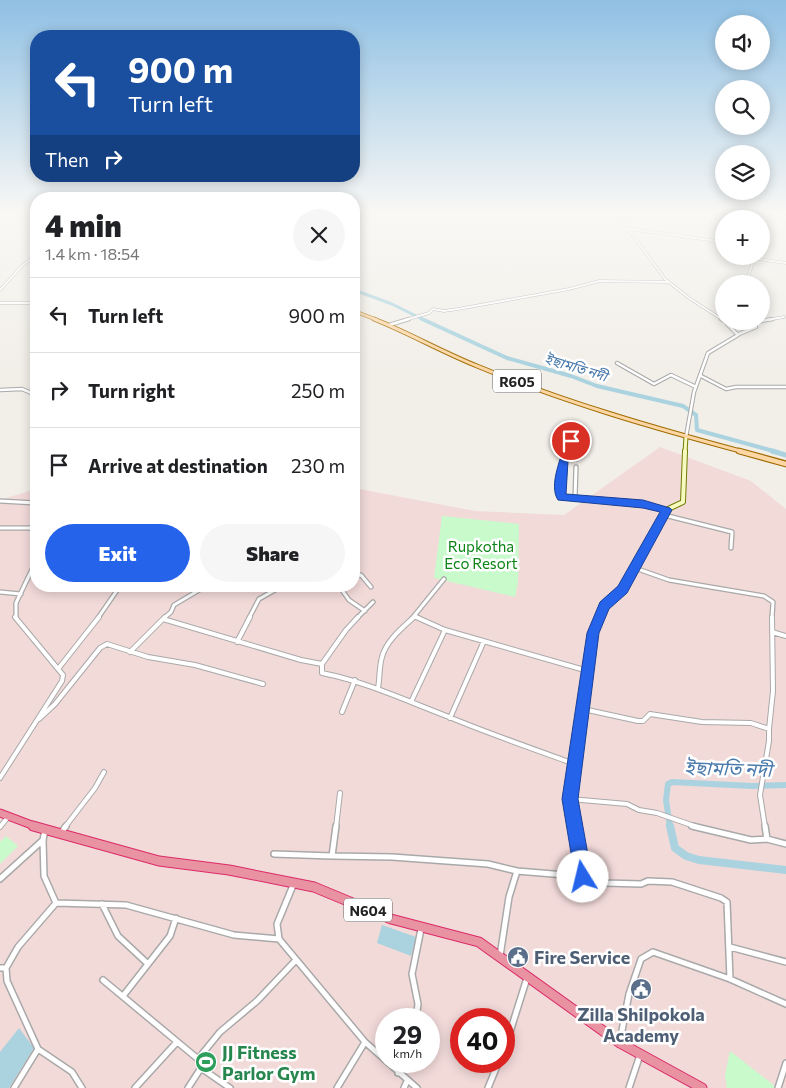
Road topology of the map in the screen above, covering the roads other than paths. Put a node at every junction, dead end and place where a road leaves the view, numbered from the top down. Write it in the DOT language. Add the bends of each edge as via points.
graph roads {
  1 [pos="24,265"];
  2 [pos="654,265"];
  3 [pos="669,282"];
  4 [pos="0,290"];
  5 [pos="0,303"];
  6 [pos="30,303"];
  7 [pos="360,313"];
  8 [pos="715,314"];
  9 [pos="784,317"];
  10 [pos="770,319"];
  11 [pos="389,325"];
  12 [pos="734,330"];
  13 [pos="748,330"];
  14 [pos="738,334"];
  15 [pos="617,363"];
  16 [pos="701,376"];
  17 [pos="696,387"];
  18 [pos="786,387"];
  19 [pos="0,390"];
  20 [pos="30,392"];
  21 [pos="574,428"];
  22 [pos="686,437"];
  23 [pos="786,464"];
  24 [pos="576,466"];
  25 [pos="575,499"];
  26 [pos="0,501"];
  27 [pos="30,503"];
  28 [pos="665,513"];
  29 [pos="0,528"];
  30 [pos="30,528"];
  31 [pos="731,548"];
  32 [pos="635,568"];
  33 [pos="30,574"];
  34 [pos="360,575"];
  35 [pos="444,579"];
  36 [pos="371,587"];
  37 [pos="0,592"];
  38 [pos="116,592"];
  39 [pos="196,592"];
  40 [pos="271,592"];
  41 [pos="344,592"];
  42 [pos="21,594"];
  43 [pos="373,602"];
  44 [pos="364,611"];
  45 [pos="414,616"];
  46 [pos="163,619"];
  47 [pos="446,630"];
  48 [pos="772,632"];
  49 [pos="786,636"];
  50 [pos="484,641"];
  51 [pos="237,642"];
  52 [pos="130,652"];
  53 [pos="322,664"];
  54 [pos="58,669"];
  55 [pos="588,671"];
  56 [pos="355,680"];
  57 [pos="263,684"];
  58 [pos="378,688"];
  59 [pos="411,702"];
  60 [pos="583,709"];
  61 [pos="342,712"];
  62 [pos="450,718"];
  63 [pos="39,719"];
  64 [pos="769,729"];
  65 [pos="575,764"];
  66 [pos="104,772"];
  67 [pos="0,778"];
  68 [pos="340,793"];
  69 [pos="570,799"];
  70 [pos="4,815"];
  71 [pos="0,827"];
  72 [pos="45,830"];
  73 [pos="60,834"];
  74 [pos="767,839"];
  75 [pos="43,840"];
  76 [pos="786,844"];
  77 [pos="274,854"];
  78 [pos="332,856"];
  79 [pos="517,870"];
  80 [pos="583,877"];
  81 [pos="0,879"];
  82 [pos="294,883"];
  83 [pos="56,903"];
  84 [pos="102,904"];
  85 [pos="176,918"];
  86 [pos="421,927"];
  87 [pos="279,939"];
  88 [pos="730,947"];
  89 [pos="500,956"];
  90 [pos="296,960"];
  91 [pos="786,962"];
  92 [pos="147,963"];
  93 [pos="3,968"];
  94 [pos="528,977"];
  95 [pos="730,979"];
  96 [pos="103,980"];
  97 [pos="123,996"];
  98 [pos="786,1004"];
  99 [pos="417,1008"];
  100 [pos="515,1017"];
  101 [pos="177,1042"];
  102 [pos="364,1042"];
  103 [pos="620,1044"];
  104 [pos="38,1049"];
  105 [pos="375,1052"];
  106 [pos="640,1054"];
  107 [pos="198,1059"];
  108 [pos="786,1063"];
  109 [pos="201,1068"];
  110 [pos="398,1073"];
  111 [pos="494,1073"];
  112 [pos="406,1081"];
  113 [pos="700,1087"];
  114 [pos="14,1088"];
  115 [pos="82,1088"];
  116 [pos="135,1088"];
  117 [pos="188,1088"];
  118 [pos="230,1088"];
  119 [pos="337,1088"];
  120 [pos="404,1088"];
  121 [pos="417,1088"];
  122 [pos="488,1088"];
  123 [pos="629,1088"];
  124 [pos="778,1088"];
  1 -- 4 [label="street"];
  2 -- 3 [label="street"];
  3 -- 8 [label="street"];
  3 -- 11 [label="street" via="599,281 458,309 433,309"];
  5 -- 6 [label="street"];
  7 -- 11 [label="main road, R605"];
  9 -- 10 [label="street"];
  11 -- 22 [label="main road, R605" via="494,373"];
  12 -- 14 [label="street"];
  13 -- 14 [label="street"];
  14 -- 16 [label="street" via="710,351"];
  15 -- 17 [label="street" via="654,384 671,376"];
  16 -- 17 [label="street"];
  16 -- 18 [label="street" via="726,388"];
  17 -- 22 [label="street"];
  19 -- 20 [label="street" via="22,389"];
  21 -- 25 [label="street" via="563,461 560,495"];
  22 -- 23 [label="main road, R605"];
  22 -- 28 [label="street" via="683,502"];
  24 -- 25 [label="street"];
  25 -- 28 [label="street" via="643,504"];
  26 -- 27 [label="street"];
  28 -- 31 [label="street" via="732,532"];
  28 -- 32 [label="street"];
  29 -- 30 [label="street"];
  32 -- 48 [label="street" via="661,577 766,596 774,604"];
  32 -- 55 [label="street" via="623,589 604,606 593,633"];
  33 -- 42 [label="street"];
  34 -- 36 [label="street"];
  35 -- 45 [label="street"];
  37 -- 42 [label="street"];
  38 -- 54 [label="street"];
  39 -- 46 [label="street" via="174,605"];
  40 -- 51 [label="street" via="259,599"];
  41 -- 44 [label="street"];
  42 -- 54 [label="street" via="15,617"];
  43 -- 44 [label="street"];
  44 -- 53 [label="street"];
  45 -- 47 [label="street"];
  45 -- 58 [label="street" via="393,636 381,659 383,667"];
  46 -- 51 [label="street"];
  46 -- 52 [label="street"];
  47 -- 50 [label="street"];
  47 -- 59 [label="street"];
  48 -- 49 [label="street"];
  48 -- 64 [label="street" via="773,691"];
  50 -- 55 [label="street"];
  50 -- 62 [label="street"];
  51 -- 53 [label="street"];
  52 -- 57 [label="street" via="196,665"];
  52 -- 63 [label="street" via="107,644 100,648"];
  53 -- 56 [label="street" via="322,673"];
  54 -- 63 [label="street" via="63,676 62,681"];
  55 -- 60 [label="street"];
  56 -- 58 [label="street"];
  56 -- 61 [label="street"];
  58 -- 59 [label="street"];
  59 -- 62 [label="street"];
  60 -- 64 [label="street" via="638,721 643,721 650,714 680,721 749,723"];
  60 -- 65 [label="street"];
  62 -- 65 [label="street"];
  63 -- 67 [label="street"];
  64 -- 74 [label="street" via="760,794"];
  65 -- 69 [label="street"];
  66 -- 73 [label="street" via="97,788"];
  68 -- 78 [label="street"];
  69 -- 74 [label="street" via="626,804 682,823 751,840"];
  69 -- 80 [label="street"];
  70 -- 71 [label="street"];
  70 -- 72 [label="highway, N604"];
  72 -- 73 [label="highway, N604"];
  72 -- 75 [label="street"];
  73 -- 82 [label="highway, N604" via="159,862 229,870"];
  74 -- 76 [label="street"];
  75 -- 81 [label="street"];
  75 -- 83 [label="street" via="44,876"];
  77 -- 78 [label="street"];
  78 -- 79 [label="street" via="488,864"];
  79 -- 80 [label="street"];
  79 -- 89 [label="street" via="509,897"];
  80 -- 88 [label="street" via="605,883 672,882 722,898 727,902"];
  82 -- 86 [label="highway, N604" via="314,887 391,919"];
  82 -- 87 [label="street" via="276,924"];
  83 -- 84 [label="street"];
  83 -- 93 [label="street"];
  84 -- 85 [label="street" via="126,905"];
  84 -- 92 [label="street" via="118,936"];
  85 -- 87 [label="street" via="234,935"];
  85 -- 92 [label="street" via="170,936"];
  86 -- 89 [label="highway, N604" via="479,942"];
  86 -- 99 [label="street" via="412,974"];
  87 -- 90 [label="street"];
  88 -- 91 [label="street"];
  88 -- 95 [label="street"];
  89 -- 94 [label="highway, N604"];
  90 -- 102 [label="street"];
  90 -- 107 [label="street" via="257,1001 220,1032"];
  92 -- 97 [label="street"];
  93 -- 104 [label="street"];
  94 -- 100 [label="street"];
  94 -- 103 [label="highway, N604"];
  95 -- 98 [label="street"];
  95 -- 103 [label="street" via="653,952 647,954 641,959 629,994"];
  96 -- 97 [label="street"];
  97 -- 101 [label="street"];
  101 -- 107 [label="street"];
  101 -- 116 [label="street"];
  102 -- 105 [label="street"];
  102 -- 119 [label="street"];
  103 -- 106 [label="highway, N604"];
  104 -- 114 [label="street"];
  104 -- 115 [label="street" via="72,1072"];
  106 -- 113 [label="highway, N604"];
  106 -- 123 [label="street"];
  107 -- 109 [label="street"];
  108 -- 124 [label="street"];
  109 -- 117 [label="street"];
  109 -- 118 [label="street"];
  110 -- 112 [label="street"];
  111 -- 122 [label="street"];
  112 -- 120 [label="street"];
  112 -- 121 [label="street"];
}
